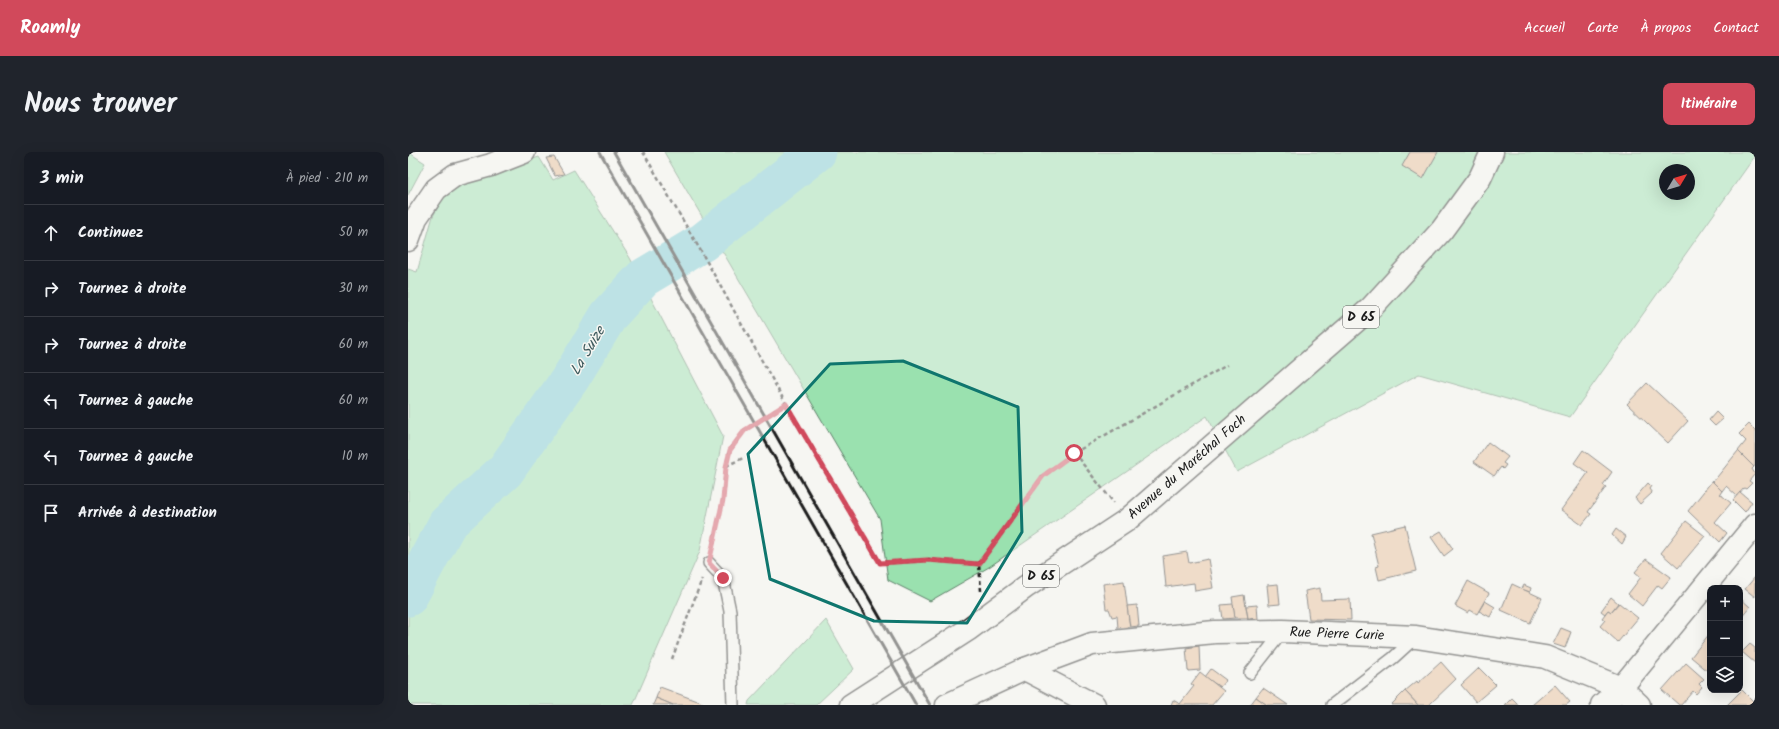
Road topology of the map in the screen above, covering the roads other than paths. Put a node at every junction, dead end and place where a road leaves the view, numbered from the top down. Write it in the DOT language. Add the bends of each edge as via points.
graph roads {
  1 [pos="524,152"];
  2 [pos="1492,152"];
  3 [pos="408,240"];
  4 [pos="1755,525"];
  5 [pos="709,563"];
  6 [pos="1283,631"];
  7 [pos="1416,637"];
  8 [pos="1026,669"];
  9 [pos="1250,673"];
  10 [pos="1621,688"];
  11 [pos="855,704"];
  12 [pos="733,705"];
  13 [pos="947,705"];
  14 [pos="1094,705"];
  15 [pos="1332,705"];
  16 [pos="1602,705"];
  17 [pos="1639,705"];
  1 -- 3 [label="street" via="455,175 436,189 416,218"];
  2 -- 11 [label="street, Avenue du Maréchal Foch / D 65" via="1480,178 1442,230 1370,308 1127,520"];
  4 -- 10 [label="street"];
  5 -- 12 [label="lane" via="723,578 730,611"];
  6 -- 7 [label="street, Rue Pierre Curie"];
  6 -- 8 [label="street, Rue Pierre Curie" via="1215,632 1092,644"];
  6 -- 9 [label="lane"];
  7 -- 10 [label="street, Rue Pierre Curie" via="1545,657"];
  7 -- 15 [label="lane"];
  8 -- 13 [label="street, Rue Pierre Curie"];
  8 -- 14 [label="street"];
  10 -- 16 [label="street"];
  10 -- 17 [label="street, Rue Pierre Curie"];
}
